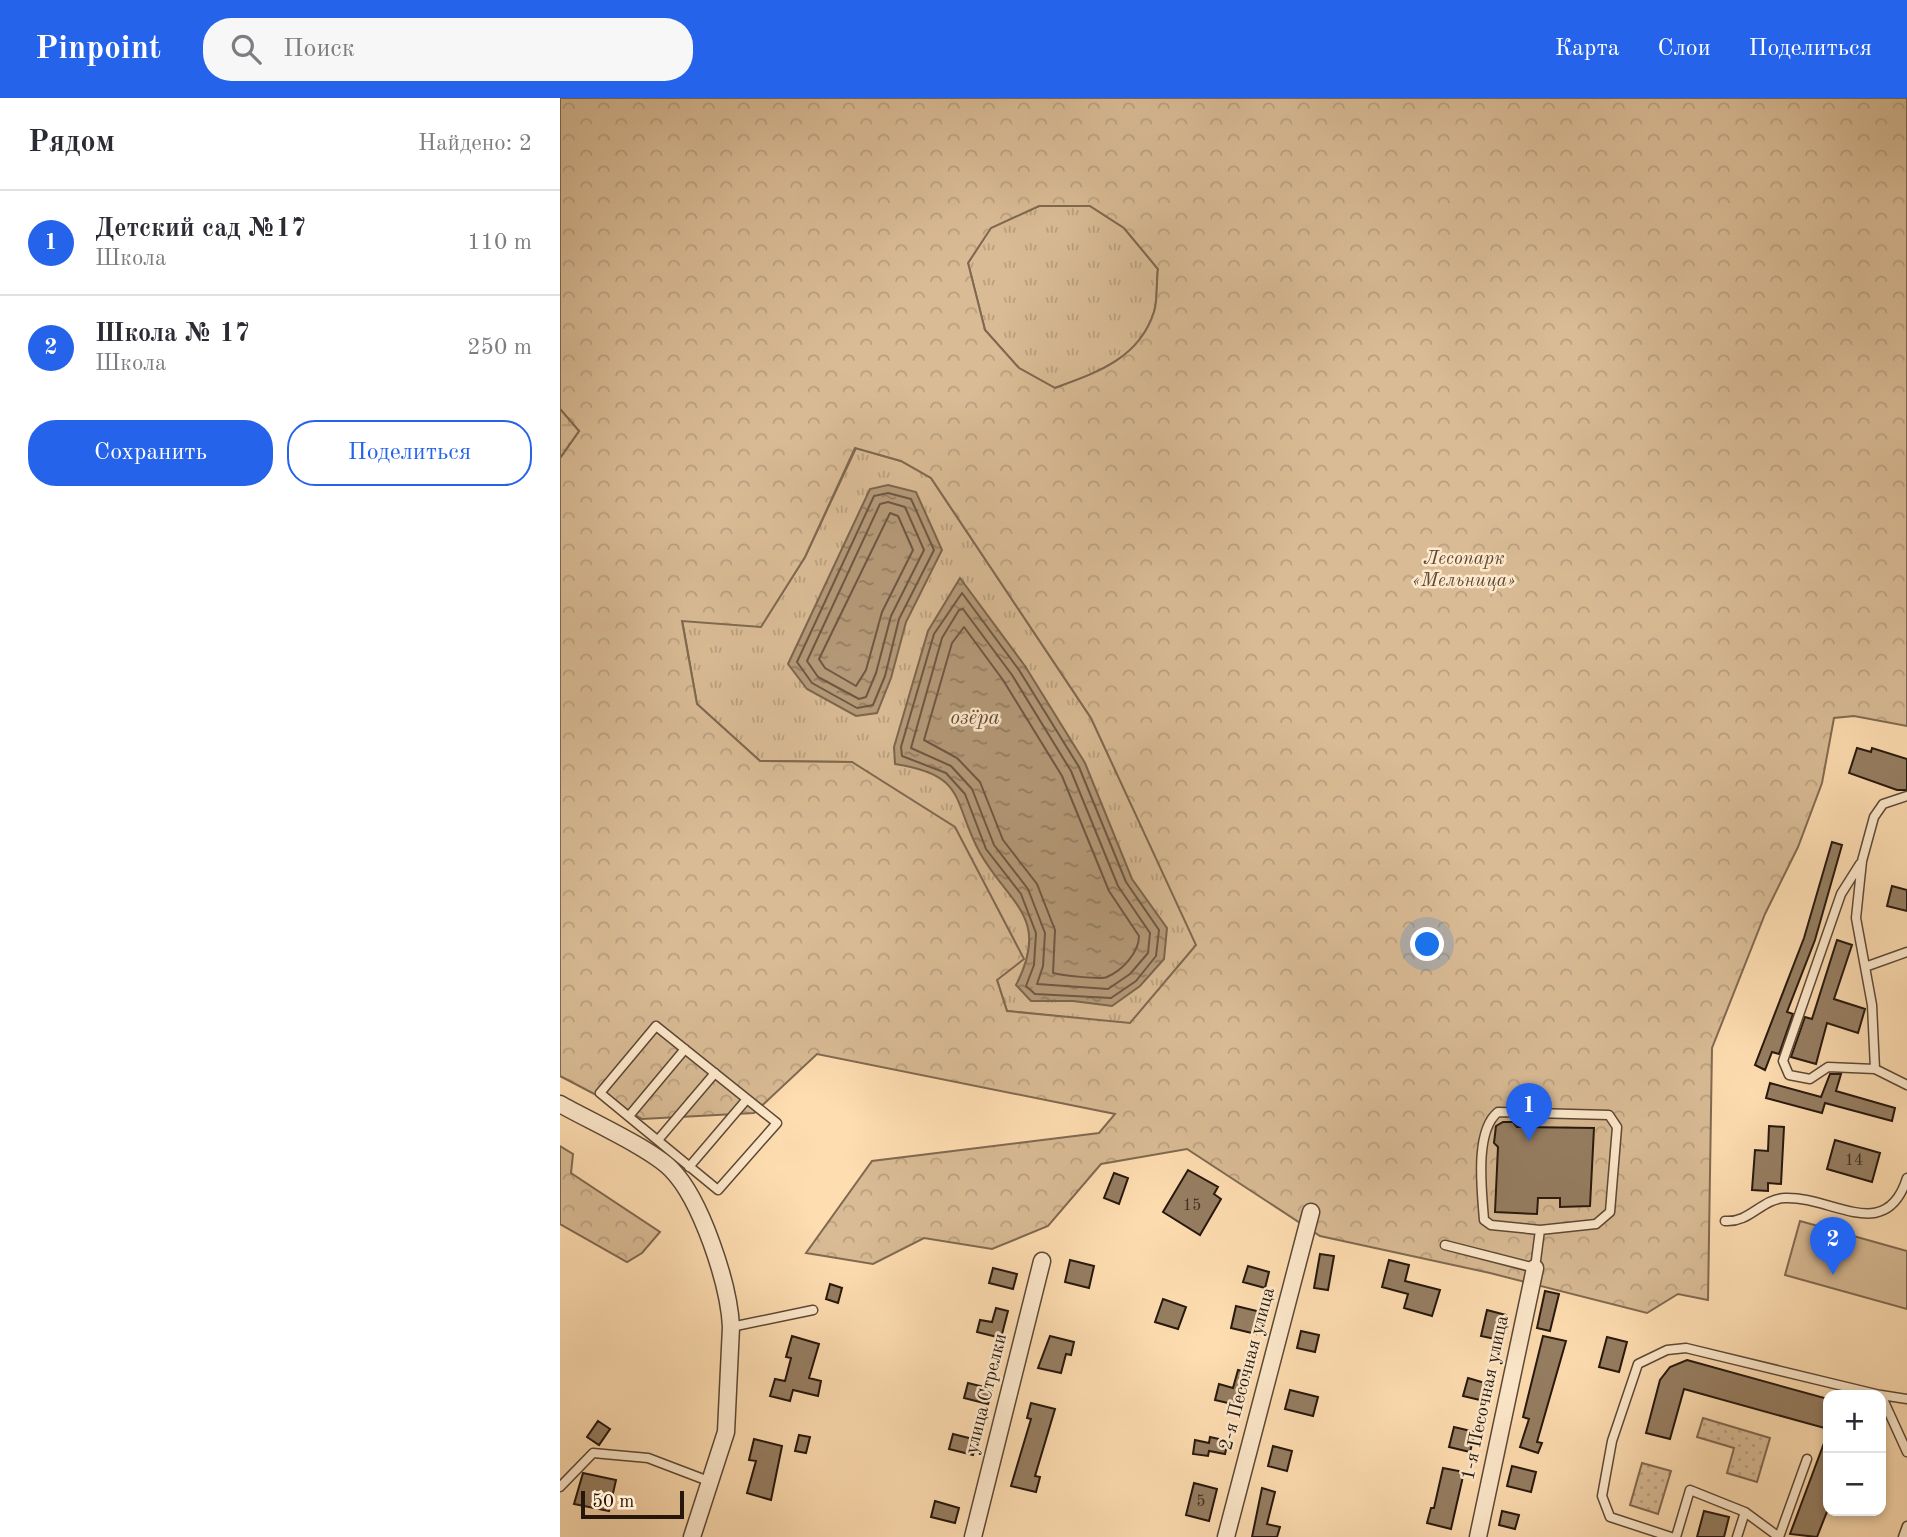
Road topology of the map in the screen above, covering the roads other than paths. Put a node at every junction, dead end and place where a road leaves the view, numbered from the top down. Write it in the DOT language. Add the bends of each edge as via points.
graph roads {
  1 [pos="1907,796"];
  2 [pos="1861,861"];
  3 [pos="1907,952"];
  4 [pos="1865,967"];
  5 [pos="685,1049"];
  6 [pos="1875,1069"];
  7 [pos="715,1073"];
  8 [pos="1907,1085"];
  9 [pos="747,1099"];
  10 [pos="560,1104"];
  11 [pos="629,1116"];
  12 [pos="657,1140"];
  13 [pos="691,1168"];
  14 [pos="1907,1178"];
  15 [pos="680,1183"];
  16 [pos="1311,1212"];
  17 [pos="1725,1221"];
  18 [pos="1540,1230"];
  19 [pos="1445,1245"];
  20 [pos="1042,1261"];
  21 [pos="1535,1268"];
  22 [pos="813,1310"];
  23 [pos="731,1326"];
  24 [pos="1860,1390"];
  25 [pos="1886,1396"];
  26 [pos="1907,1399"];
  27 [pos="1886,1406"];
  28 [pos="1907,1452"];
  29 [pos="1807,1459"];
  30 [pos="712,1482"];
  31 [pos="560,1487"];
  32 [pos="1745,1512"];
  33 [pos="1907,1526"];
  34 [pos="692,1537"];
  35 [pos="972,1537"];
  36 [pos="1226,1537"];
  37 [pos="1478,1537"];
  38 [pos="1674,1537"];
  39 [pos="1737,1537"];
  40 [pos="1779,1537"];
  41 [pos="1903,1537"];
  1 -- 2 [label="lane" via="1883,804 1874,817"];
  2 -- 4 [label="lane" via="1856,918"];
  2 -- 6 [label="lane" via="1841,894 1783,1061 1790,1075 1810,1079 1828,1067"];
  3 -- 4 [label="lane"];
  4 -- 6 [label="lane"];
  5 -- 7 [label="lane"];
  5 -- 11 [label="lane"];
  5 -- 11 [label="lane" via="656,1026 600,1093"];
  6 -- 8 [label="lane"];
  7 -- 9 [label="lane"];
  7 -- 12 [label="lane"];
  9 -- 13 [label="lane"];
  9 -- 13 [label="lane" via="776,1123 718,1190"];
  10 -- 15 [label="street" via="670,1169"];
  11 -- 12 [label="lane"];
  12 -- 13 [label="lane"];
  13 -- 15 [label="lane"];
  14 -- 17 [label="lane" via="1902,1196 1890,1210 1870,1214 1786,1198 1771,1201 1737,1222"];
  15 -- 23 [label="street" via="705,1226"];
  16 -- 36 [label="street, 2-я Песочная улица"];
  18 -- 18 [label="lane" via="1491,1225 1484,1220 1481,1177 1491,1118 1498,1112 1609,1115 1617,1127 1610,1212 1596,1224"];
  18 -- 21 [label="lane"];
  19 -- 21 [label="lane"];
  20 -- 35 [label="street, улица Стрелки"];
  21 -- 37 [label="street, 1-я Песочная улица"];
  22 -- 23 [label="lane"];
  23 -- 30 [label="street" via="726,1432"];
  24 -- 38 [label="lane" via="1686,1348 1667,1350 1638,1364 1612,1441 1602,1496 1610,1517"];
  25 -- 26 [label="lane"];
  27 -- 28 [label="lane"];
  29 -- 40 [label="lane"];
  30 -- 31 [label="lane" via="648,1458 593,1454"];
  30 -- 34 [label="street"];
  32 -- 38 [label="lane" via="1690,1490"];
  32 -- 39 [label="lane"];
  32 -- 40 [label="lane"];
  33 -- 41 [label="lane"];
}
